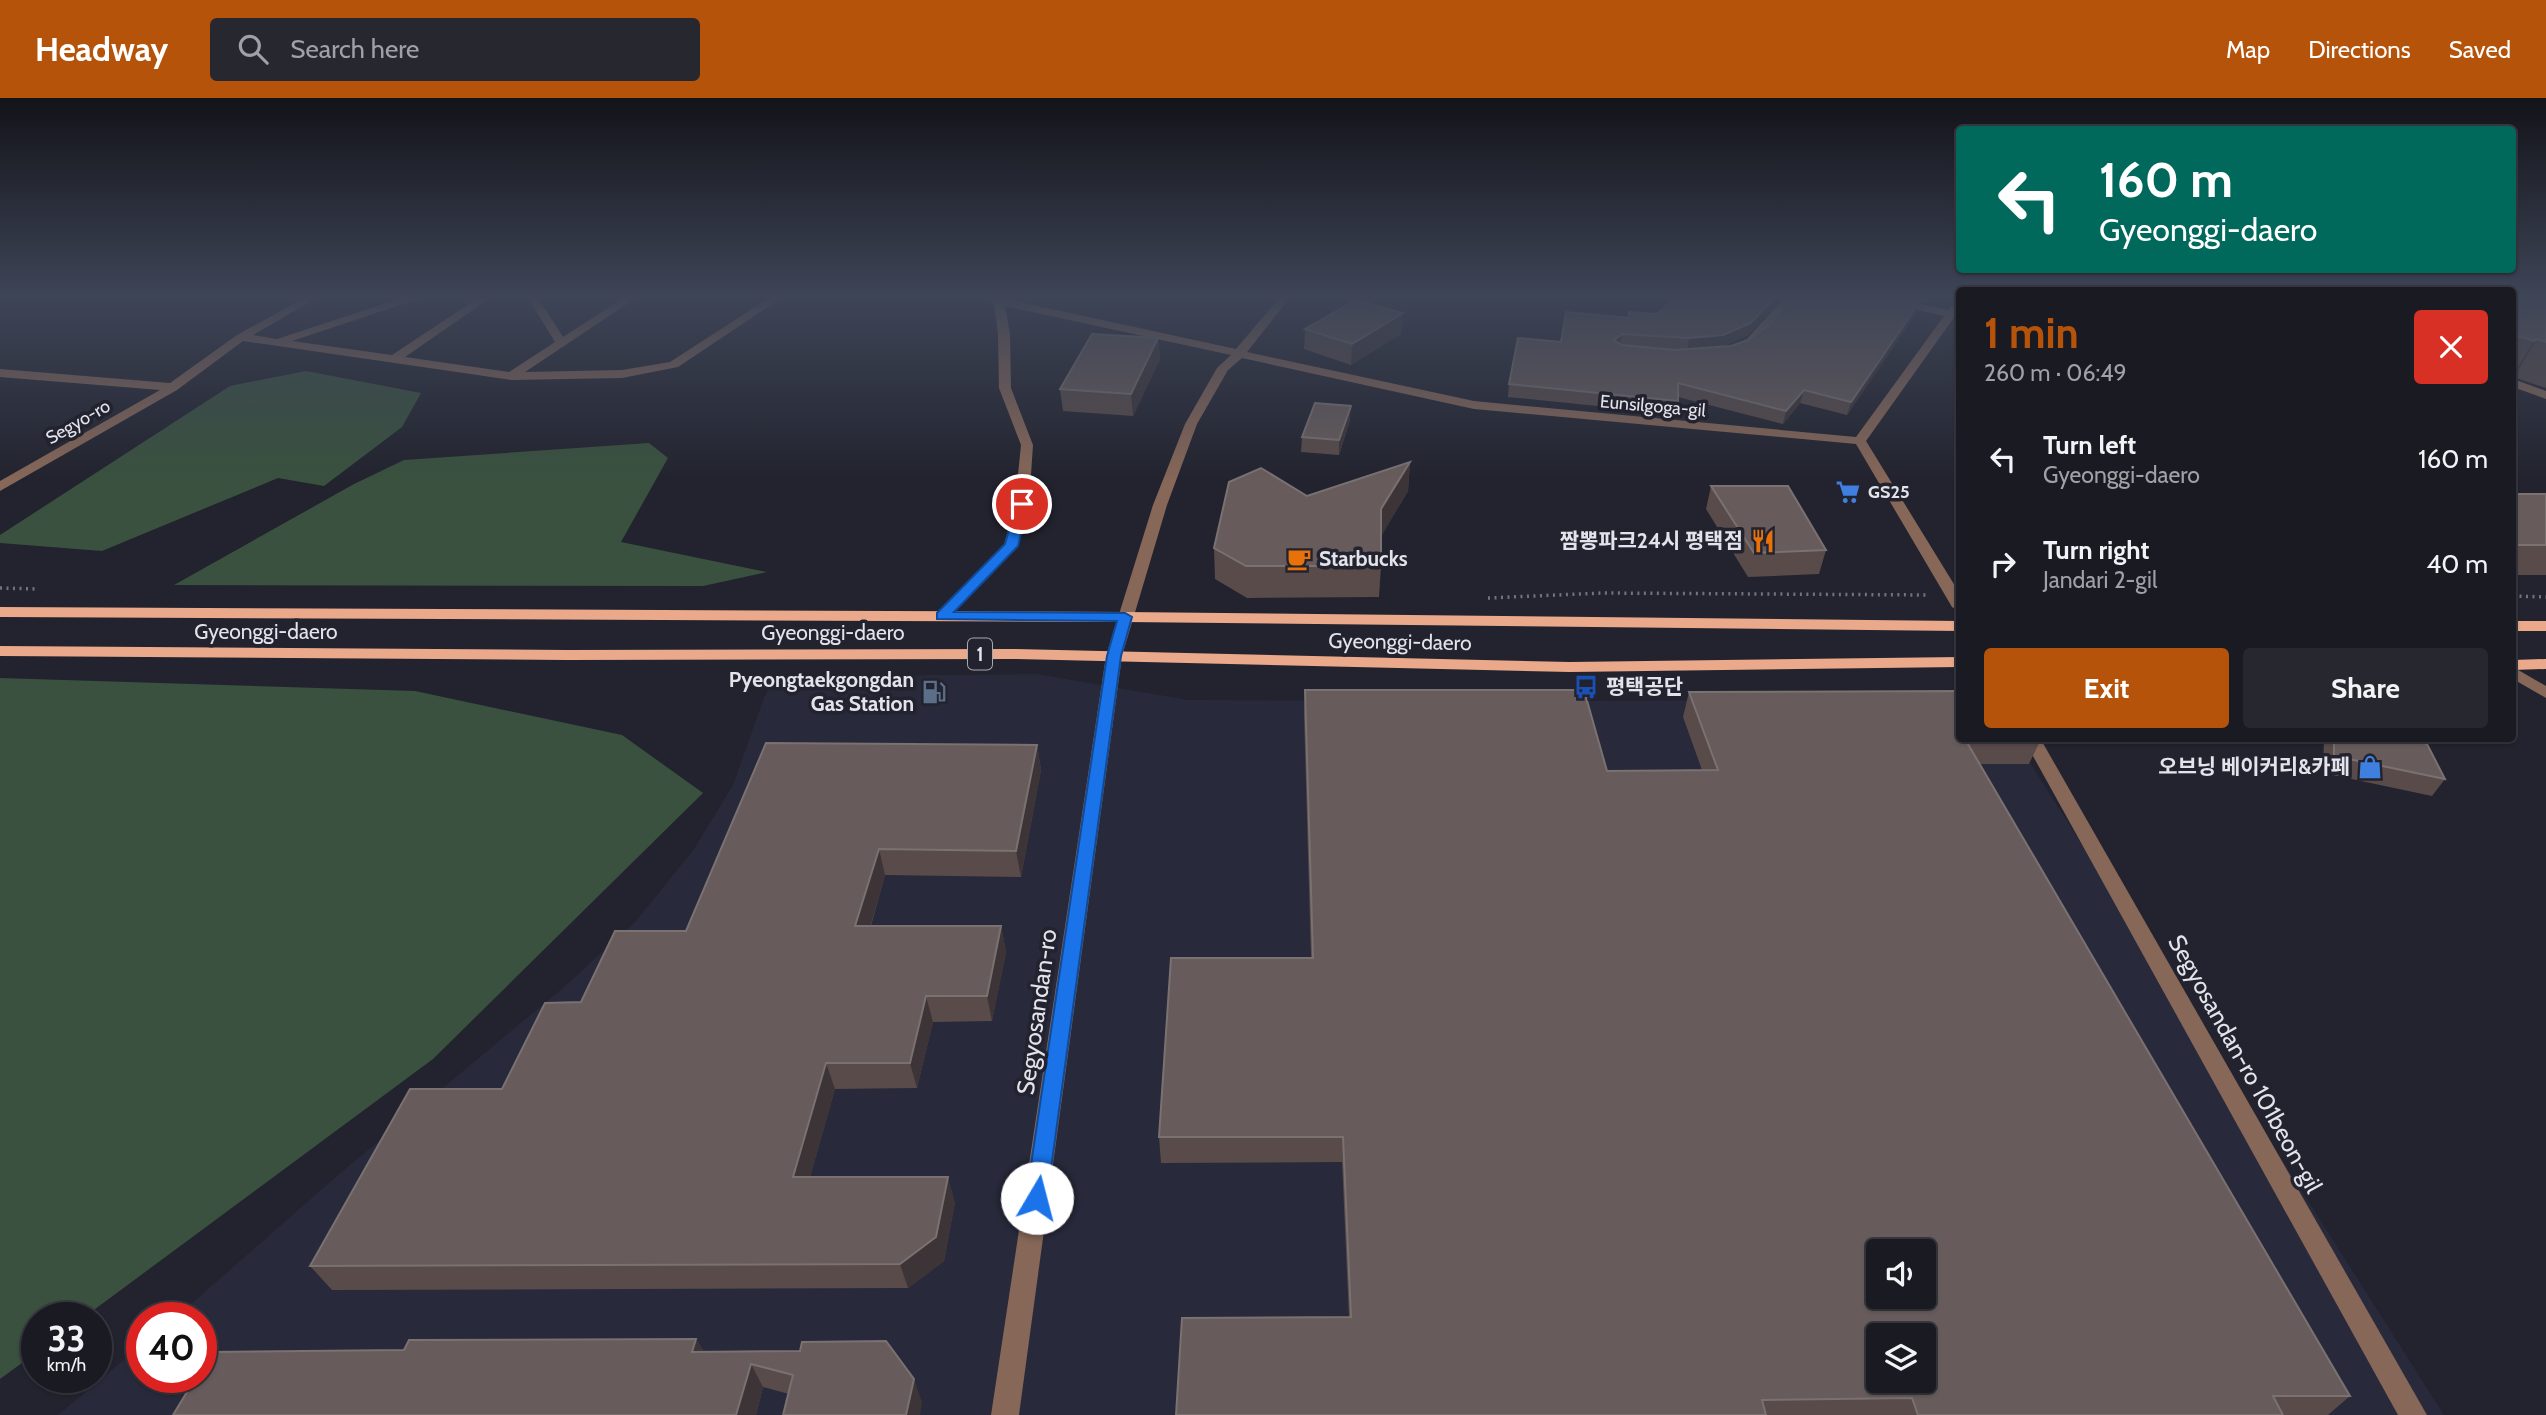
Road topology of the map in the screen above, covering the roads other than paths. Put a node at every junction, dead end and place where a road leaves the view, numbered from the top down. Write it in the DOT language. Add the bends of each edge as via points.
graph roads {
  1 [pos="213,357"];
  2 [pos="392,357"];
  3 [pos="541,357"];
  4 [pos="685,357"];
  5 [pos="1004,357"];
  6 [pos="1235,357"];
  7 [pos="1250,357"];
  8 [pos="1920,357"];
  9 [pos="396,358"];
  10 [pos="0,373"];
  11 [pos="511,376"];
  12 [pos="0,382"];
  13 [pos="2516,384"];
  14 [pos="158,390"];
  15 [pos="141,393"];
  16 [pos="2546,395"];
  17 [pos="1860,441"];
  18 [pos="0,475"];
  19 [pos="0,487"];
  20 [pos="1956,600"];
  21 [pos="0,612"];
  22 [pos="942,616"];
  23 [pos="1125,617"];
  24 [pos="1956,626"];
  25 [pos="2516,626"];
  26 [pos="2546,626"];
  27 [pos="0,651"];
  28 [pos="1114,656"];
  29 [pos="1956,662"];
  30 [pos="2546,664"];
  31 [pos="2516,665"];
  32 [pos="2516,674"];
  33 [pos="2546,693"];
  34 [pos="2033,742"];
  35 [pos="1006,1415"];
  36 [pos="2413,1415"];
  1 -- 14 [label="street, Segyo-ro" via="173,387"];
  2 -- 9 [label="street"];
  3 -- 11 [label="street"];
  4 -- 11 [label="street" via="674,365 622,374"];
  5 -- 22 [label="street" via="1004,388 1027,445 1022,504 1011,546"];
  6 -- 23 [label="street" via="1223,368 1191,424"];
  7 -- 17 [label="street, Eunsilgoga-gil" via="1474,405"];
  8 -- 17 [label="street"];
  9 -- 11 [label="street"];
  10 -- 14 [label="street"];
  12 -- 15 [label="street"];
  13 -- 16 [label="street"];
  14 -- 15 [label="street"];
  14 -- 19 [label="street, Segyo-ro"];
  15 -- 18 [label="street"];
  17 -- 20 [label="street"];
  21 -- 22 [label="main road, Gyeonggi-daero / 1"];
  22 -- 23 [label="main road, Gyeonggi-daero / 1"];
  23 -- 24 [label="main road, Gyeonggi-daero / 1"];
  23 -- 28 [label="street, Segyosandan-ro"];
  25 -- 26 [label="main road"];
  27 -- 28 [label="main road, Gyeonggi-daero / 1"];
  28 -- 29 [label="main road, Gyeonggi-daero / 1" via="1570,667"];
  28 -- 35 [label="street, Segyosandan-ro"];
  30 -- 31 [label="main road"];
  32 -- 33 [label="street"];
  34 -- 36 [label="street, Segyosandan-ro 101beon-gil"];
}
